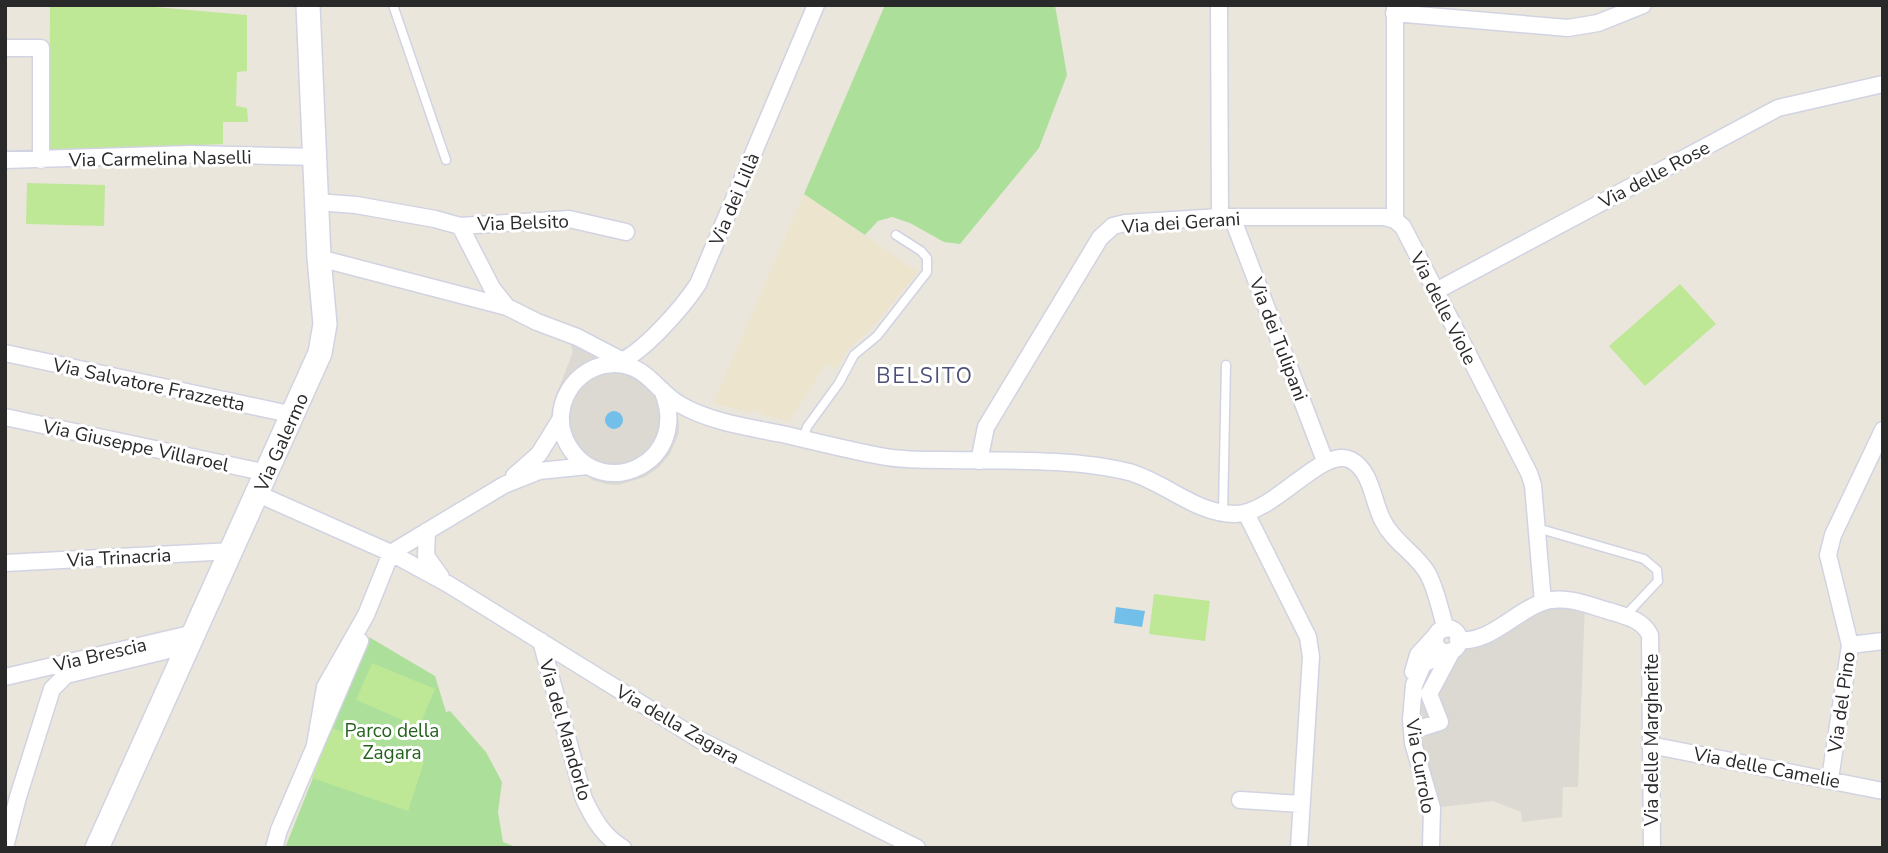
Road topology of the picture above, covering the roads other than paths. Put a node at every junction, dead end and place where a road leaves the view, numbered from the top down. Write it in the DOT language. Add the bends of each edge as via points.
graph roads {
  1 [pos="308,5"];
  2 [pos="393,5"];
  3 [pos="816,5"];
  4 [pos="1219,5"];
  5 [pos="1643,5"];
  6 [pos="1394,9"];
  7 [pos="5,48"];
  8 [pos="1883,84"];
  9 [pos="315,157"];
  10 [pos="5,160"];
  11 [pos="41,160"];
  12 [pos="446,160"];
  13 [pos="317,202"];
  14 [pos="1226,217"];
  15 [pos="1395,219"];
  16 [pos="460,226"];
  17 [pos="626,232"];
  18 [pos="896,235"];
  19 [pos="319,258"];
  20 [pos="1436,291"];
  21 [pos="507,307"];
  22 [pos="5,353"];
  23 [pos="619,365"];
  24 [pos="1226,365"];
  25 [pos="662,390"];
  26 [pos="294,415"];
  27 [pos="5,417"];
  28 [pos="712,419"];
  29 [pos="560,420"];
  30 [pos="1883,430"];
  31 [pos="668,432"];
  32 [pos="803,439"];
  33 [pos="979,461"];
  34 [pos="1325,461"];
  35 [pos="589,466"];
  36 [pos="268,473"];
  37 [pos="504,485"];
  38 [pos="258,494"];
  39 [pos="1223,513"];
  40 [pos="1246,513"];
  41 [pos="1536,528"];
  42 [pos="427,531"];
  43 [pos="407,544"];
  44 [pos="232,551"];
  45 [pos="391,553"];
  46 [pos="5,563"];
  47 [pos="430,564"];
  48 [pos="448,584"];
  49 [pos="1543,602"];
  50 [pos="1625,616"];
  51 [pos="1442,631"];
  52 [pos="192,639"];
  53 [pos="541,641"];
  54 [pos="1883,641"];
  55 [pos="1850,645"];
  56 [pos="1453,648"];
  57 [pos="5,677"];
  58 [pos="1415,685"];
  59 [pos="1412,731"];
  60 [pos="1650,745"];
  61 [pos="1830,779"];
  62 [pos="1883,791"];
  63 [pos="12,796"];
  64 [pos="1240,800"];
  65 [pos="1301,804"];
  66 [pos="5,846"];
  67 [pos="97,848"];
  68 [pos="274,848"];
  69 [pos="623,848"];
  70 [pos="917,848"];
  71 [pos="1298,848"];
  72 [pos="1431,848"];
  73 [pos="1651,848"];
  1 -- 9 [label="main road, Via Galermo"];
  2 -- 12 [label="lane"];
  3 -- 23 [label="street, Via dei Lillà" via="698,284 637,352"];
  4 -- 14 [label="street, Via dei Tulipani"];
  5 -- 6 [label="street" via="1598,23 1568,28"];
  6 -- 15 [label="street"];
  7 -- 11 [label="street" via="41,48"];
  8 -- 20 [label="street, Via delle Rose" via="1778,108"];
  9 -- 11 [label="street, Via Carmelina Naselli"];
  9 -- 13 [label="main road, Via Galermo"];
  10 -- 11 [label="street, Via Carmelina Naselli"];
  13 -- 16 [label="street, Via Belsito" via="368,207"];
  13 -- 19 [label="main road, Via Galermo"];
  14 -- 15 [label="street, Via dei Gerani"];
  14 -- 33 [label="street, Via dei Gerani" via="1125,223 1105,231 986,427"];
  14 -- 34 [label="street, Via dei Tulipani"];
  15 -- 20 [label="street, Via delle Viole"];
  16 -- 17 [label="street, Via Belsito" via="569,219"];
  16 -- 21 [label="street, Via Belsito"];
  18 -- 32 [label="lane" via="928,258 927,272 877,336 854,355"];
  19 -- 21 [label="street"];
  19 -- 26 [label="main road, Via Galermo" via="323,342"];
  20 -- 41 [label="street, Via delle Viole" via="1529,473"];
  21 -- 23 [label="street" via="600,348"];
  22 -- 26 [label="street, Via Salvatore Frazzetta"];
  23 -- 25 [label="street" via="652,379"];
  23 -- 29 [label="street" via="586,372 571,387"];
  24 -- 39 [label="lane"];
  25 -- 28 [label="street" via="675,402"];
  25 -- 31 [label="street"];
  26 -- 36 [label="main road, Via Galermo"];
  27 -- 36 [label="street, Via Giuseppe Villaroel"];
  28 -- 31 [label="street" via="689,419"];
  28 -- 32 [label="street"];
  29 -- 35 [label="street" via="568,446"];
  29 -- 37 [label="street" via="539,454"];
  30 -- 55 [label="street, Via del Pino" via="1828,555"];
  31 -- 35 [label="street" via="654,456 636,468 616,473"];
  32 -- 33 [label="street" via="899,459"];
  33 -- 39 [label="street" via="1047,462 1127,471"];
  34 -- 40 [label="street" via="1284,493"];
  34 -- 51 [label="street" via="1345,458 1359,466 1382,521 1427,573"];
  35 -- 37 [label="street" via="539,471"];
  36 -- 38 [label="main road, Via Galermo"];
  37 -- 42 [label="street"];
  38 -- 44 [label="main road, Via Galermo"];
  38 -- 45 [label="street"];
  39 -- 40 [label="street"];
  40 -- 65 [label="street" via="1308,637 1311,657"];
  41 -- 49 [label="street, Via delle Viole"];
  41 -- 50 [label="lane" via="1644,559 1657,570 1658,581"];
  42 -- 43 [label="street"];
  42 -- 47 [label="street"];
  43 -- 45 [label="street"];
  43 -- 47 [label="street"];
  44 -- 46 [label="street, Via Trinacria"];
  44 -- 52 [label="main road, Via Galermo"];
  45 -- 48 [label="street"];
  45 -- 68 [label="street" via="366,615 330,676 328,702 315,745"];
  47 -- 48 [label="street"];
  48 -- 53 [label="street, Via della Zagara"];
  49 -- 50 [label="street, Via delle Margherite" via="1566,599"];
  49 -- 56 [label="street"];
  50 -- 60 [label="street, Via delle Margherite" via="1637,620 1650,635"];
  51 -- 56 [label="street" via="1454,632"];
  51 -- 58 [label="street, Via Currolo" via="1415,661"];
  52 -- 57 [label="street, Via Brescia"];
  52 -- 63 [label="street" via="66,675 51,689"];
  52 -- 67 [label="main road, Via Galermo"];
  53 -- 69 [label="street, Via del Mandorlo" via="584,799 595,822"];
  53 -- 70 [label="street, Via della Zagara" via="700,740"];
  54 -- 55 [label="street"];
  55 -- 61 [label="street, Via del Pino"];
  56 -- 58 [label="street" via="1423,664"];
  56 -- 59 [label="street" via="1429,694 1440,722"];
  58 -- 59 [label="street, Via Currolo"];
  59 -- 72 [label="street, Via Currolo" via="1432,808"];
  60 -- 61 [label="street, Via delle Camelie"];
  60 -- 73 [label="street, Via delle Margherite"];
  61 -- 62 [label="street, Via delle Camelie"];
  63 -- 66 [label="street"];
  64 -- 65 [label="street"];
  65 -- 71 [label="street"];
}
